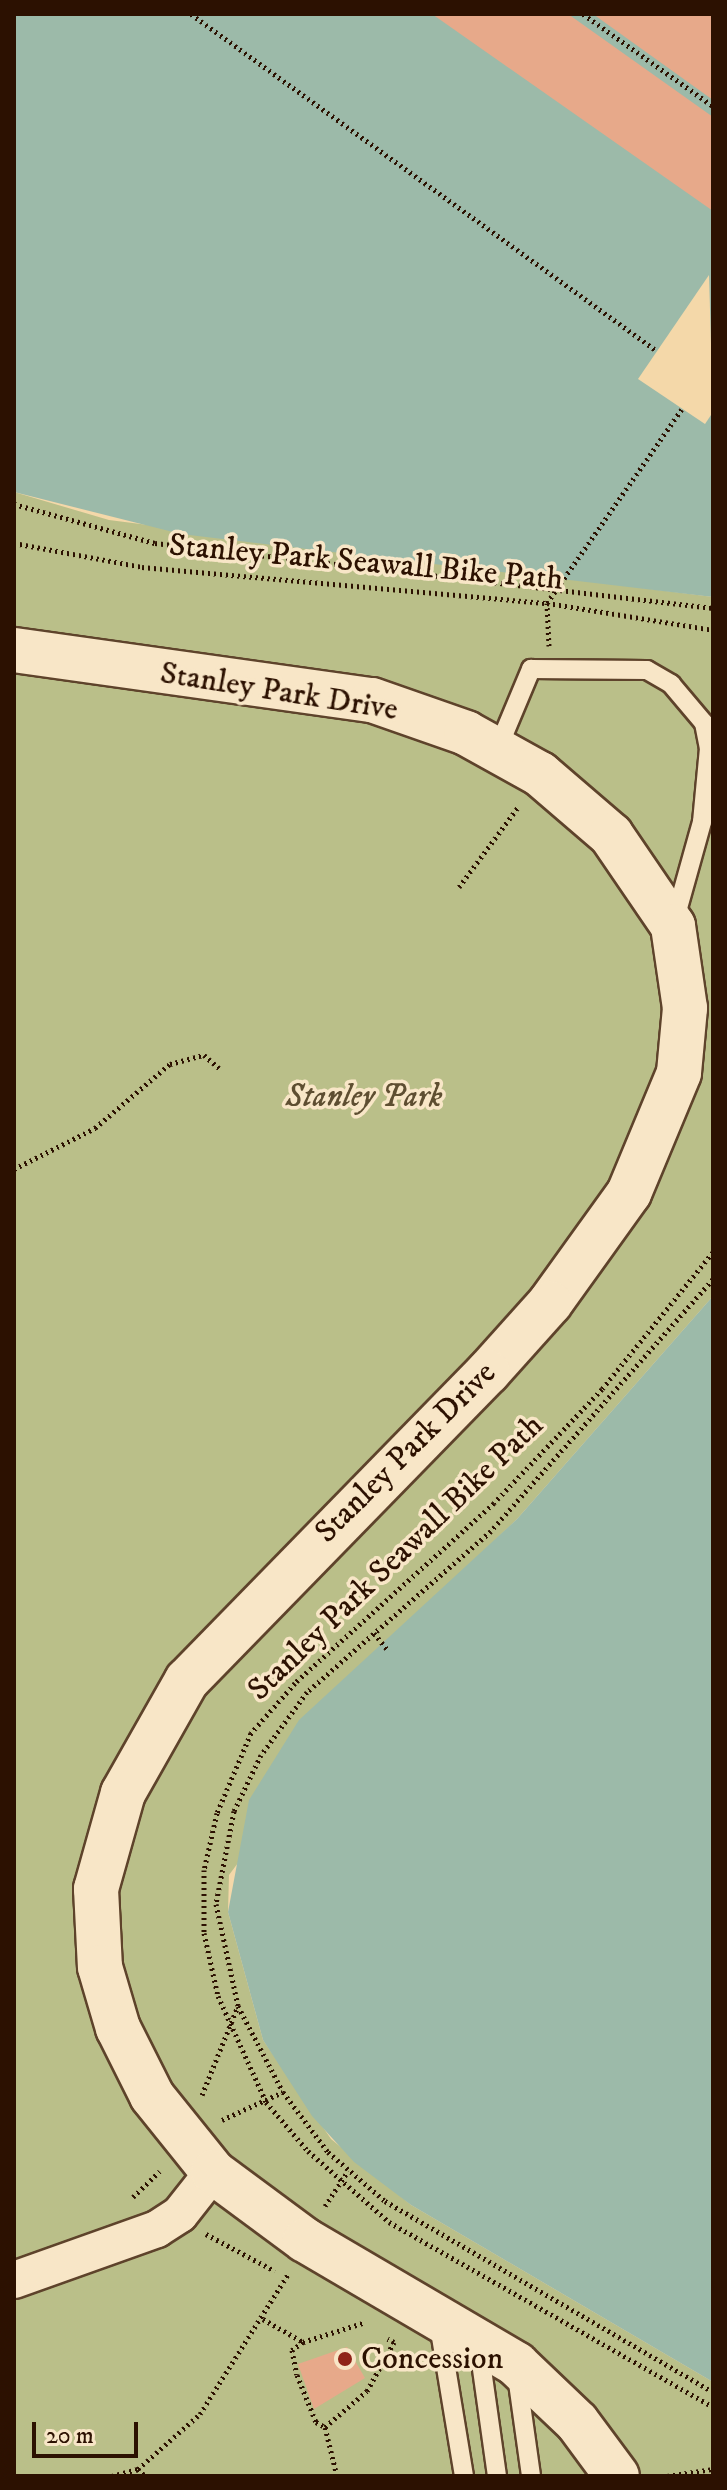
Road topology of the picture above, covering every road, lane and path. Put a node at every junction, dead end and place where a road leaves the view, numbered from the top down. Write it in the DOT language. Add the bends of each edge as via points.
graph roads {
  1 [pos="191,14"];
  2 [pos="583,14"];
  3 [pos="713,106"];
  4 [pos="657,351"];
  5 [pos="682,409"];
  6 [pos="14,504"];
  7 [pos="14,543"];
  8 [pos="562,586"];
  9 [pos="713,608"];
  10 [pos="713,630"];
  11 [pos="14,650"];
  12 [pos="498,748"];
  13 [pos="525,799"];
  14 [pos="459,887"];
  15 [pos="673,926"];
  16 [pos="219,1068"];
  17 [pos="14,1169"];
  18 [pos="713,1252"];
  19 [pos="713,1279"];
  20 [pos="374,1633"];
  21 [pos="387,1649"];
  22 [pos="238,2006"];
  23 [pos="229,2022"];
  24 [pos="283,2092"];
  25 [pos="266,2102"];
  26 [pos="204,2110"];
  27 [pos="210,2116"];
  28 [pos="348,2170"];
  29 [pos="213,2172"];
  30 [pos="340,2185"];
  31 [pos="320,2213"];
  32 [pos="200,2231"];
  33 [pos="14,2280"];
  34 [pos="437,2312"];
  35 [pos="263,2319"];
  36 [pos="371,2328"];
  37 [pos="382,2335"];
  38 [pos="478,2338"];
  39 [pos="303,2342"];
  40 [pos="516,2364"];
  41 [pos="713,2392"];
  42 [pos="713,2407"];
  43 [pos="325,2427"];
  44 [pos="138,2469"];
  45 [pos="713,2469"];
  46 [pos="112,2476"];
  47 [pos="145,2476"];
  48 [pos="337,2476"];
  49 [pos="464,2476"];
  50 [pos="497,2476"];
  51 [pos="531,2476"];
  52 [pos="617,2476"];
  53 [pos="667,2476"];
  1 -- 4 [label="path"];
  2 -- 3 [label="path"];
  5 -- 8 [label="path"];
  6 -- 8 [label="path" via="155,543"];
  7 -- 10 [label="path, Stanley Park Seawall Bike Path" via="142,567 547,603"];
  8 -- 9 [label="path"];
  11 -- 12 [label="street, Stanley Park Drive" via="372,700"];
  12 -- 15 [label="street, Stanley Park Drive" via="611,835"];
  12 -- 15 [label="lane" via="531,669 647,670 692,704 709,748 708,784"];
  13 -- 14 [label="path"];
  15 -- 29 [label="street, Stanley Park Drive" via="685,1008 679,1073 629,1193 550,1303 187,1680 139,1758 106,1837 96,1929 108,1999 152,2096"];
  16 -- 17 [label="path" via="204,1055 170,1064 95,1128"];
  18 -- 23 [label="path, Stanley Park Seawall Bike Path" via="602,1389 494,1503 295,1683 251,1733 217,1813 204,1870 204,1933"];
  19 -- 20 [label="path" via="491,1531"];
  20 -- 21 [label="path"];
  20 -- 22 [label="path" via="307,1692 261,1755 234,1811 216,1904"];
  22 -- 23 [label="path"];
  22 -- 24 [label="path"];
  23 -- 25 [label="path, Stanley Park Seawall Bike Path"];
  23 -- 26 [label="path" via="199,2103"];
  24 -- 25 [label="path"];
  24 -- 28 [label="path"];
  25 -- 27 [label="path" via="216,2123"];
  25 -- 30 [label="path, Stanley Park Seawall Bike Path"];
  28 -- 30 [label="path"];
  28 -- 41 [label="path" via="527,2289"];
  29 -- 33 [label="street" via="180,2214 157,2229"];
  29 -- 34 [label="street, Stanley Park Drive" via="305,2240"];
  30 -- 31 [label="path"];
  30 -- 42 [label="path, Stanley Park Seawall Bike Path" via="490,2283"];
  32 -- 35 [label="path" via="288,2274"];
  34 -- 38 [label="street, Stanley Park Drive"];
  34 -- 49 [label="lane"];
  35 -- 39 [label="path"];
  35 -- 44 [label="path" via="200,2414"];
  36 -- 39 [label="path" via="360,2321"];
  37 -- 43 [label="path" via="394,2342 367,2391"];
  38 -- 40 [label="street, Stanley Park Drive"];
  38 -- 50 [label="lane"];
  39 -- 43 [label="path" via="292,2350 297,2375 316,2422"];
  40 -- 51 [label="lane"];
  40 -- 52 [label="street, Stanley Park Drive" via="577,2422"];
  43 -- 48 [label="path"];
  44 -- 46 [label="path"];
  44 -- 47 [label="path"];
  45 -- 53 [label="path"];
}
